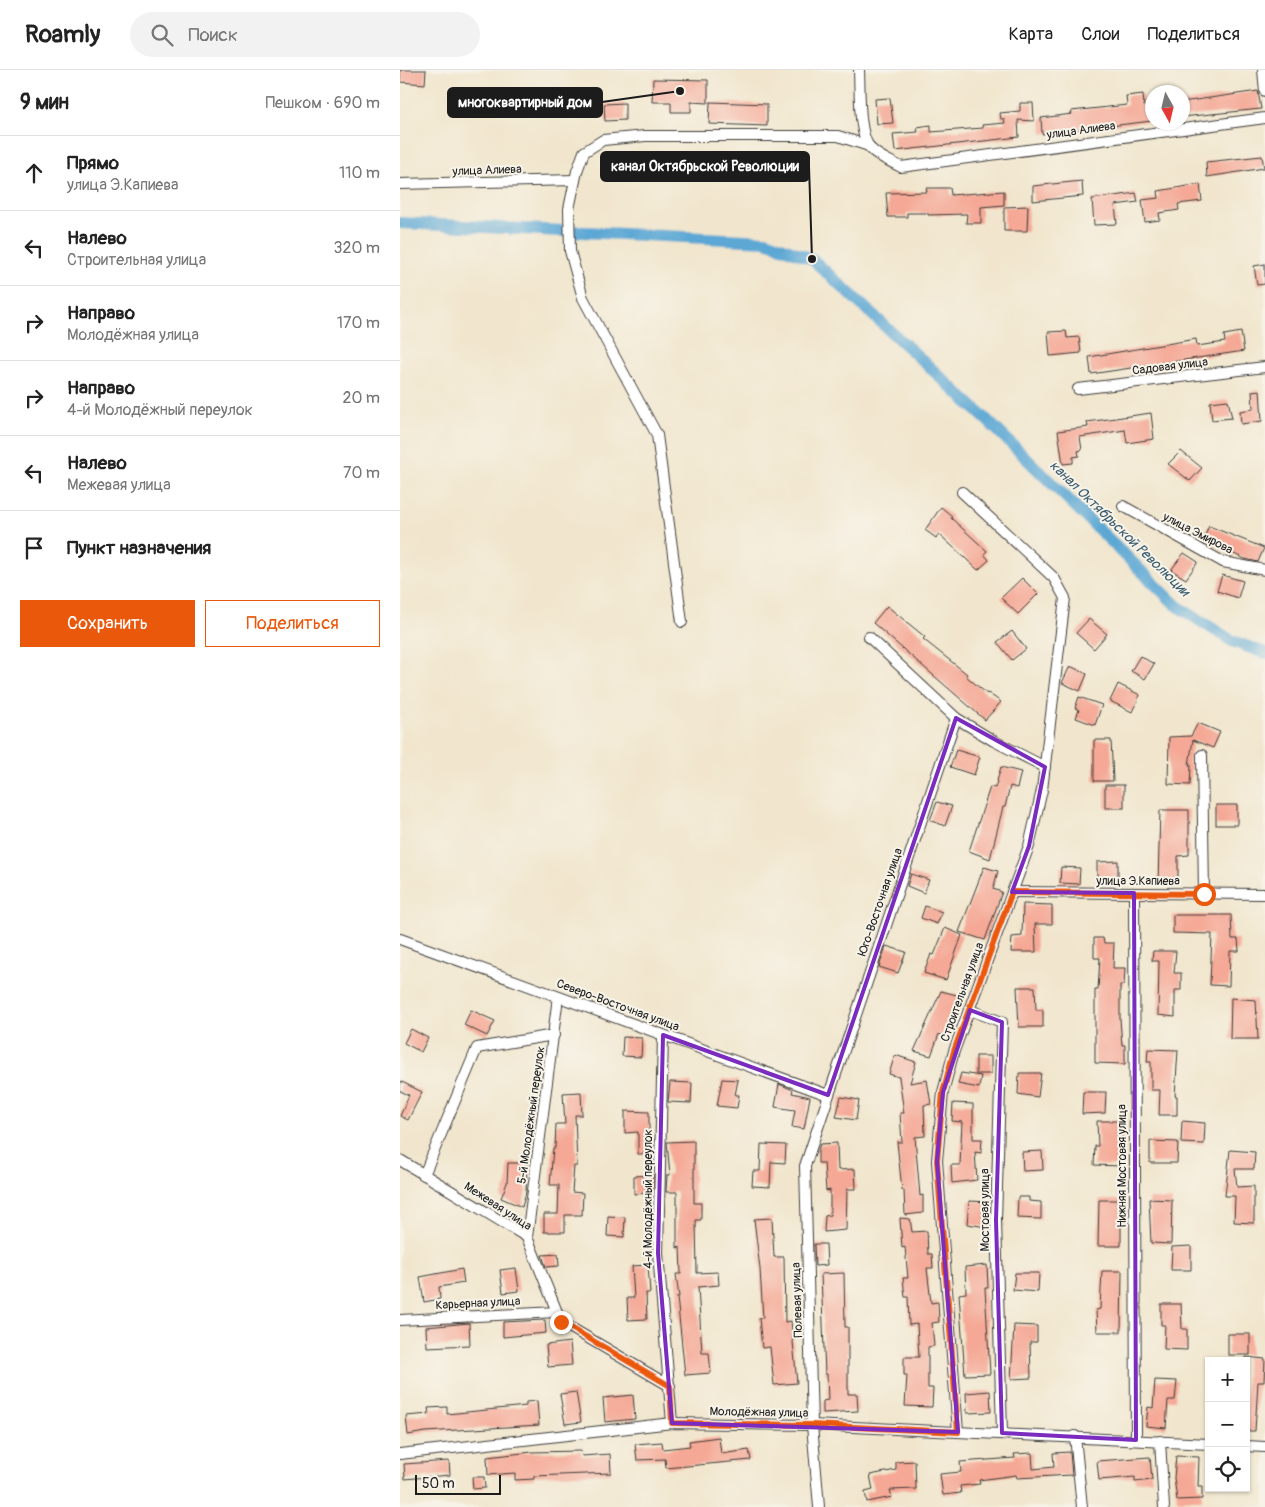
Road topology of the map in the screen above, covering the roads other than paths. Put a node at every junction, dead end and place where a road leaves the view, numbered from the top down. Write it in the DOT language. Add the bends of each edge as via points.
graph roads {
  1 [pos="859,70"];
  2 [pos="1263,70"];
  3 [pos="1265,91"];
  4 [pos="1265,118"];
  5 [pos="868,146"];
  6 [pos="575,180"];
  7 [pos="400,184"];
  8 [pos="1265,367"];
  9 [pos="1078,389"];
  10 [pos="962,492"];
  11 [pos="1123,506"];
  12 [pos="1265,570"];
  13 [pos="682,622"];
  14 [pos="869,636"];
  15 [pos="956,718"];
  16 [pos="1202,755"];
  17 [pos="1045,767"];
  18 [pos="1012,892"];
  19 [pos="1134,893"];
  20 [pos="1204,894"];
  21 [pos="1265,894"];
  22 [pos="400,939"];
  23 [pos="558,997"];
  24 [pos="970,1010"];
  25 [pos="554,1034"];
  26 [pos="663,1035"];
  27 [pos="828,1095"];
  28 [pos="400,1160"];
  29 [pos="424,1174"];
  30 [pos="527,1237"];
  31 [pos="557,1312"];
  32 [pos="400,1320"];
  33 [pos="670,1386"];
  34 [pos="672,1423"];
  35 [pos="812,1425"];
  36 [pos="958,1432"];
  37 [pos="1002,1433"];
  38 [pos="1075,1436"];
  39 [pos="1136,1440"];
  40 [pos="1160,1441"];
  41 [pos="1205,1444"];
  42 [pos="1250,1446"];
  43 [pos="1265,1446"];
  44 [pos="400,1454"];
  45 [pos="819,1507"];
  46 [pos="1082,1507"];
  47 [pos="1164,1507"];
  1 -- 5 [label="street" via="863,130"];
  2 -- 3 [label="street"];
  4 -- 5 [label="street, улица Алиева" via="901,167 878,156"];
  5 -- 6 [label="street" via="838,136 646,136 603,140 584,152"];
  6 -- 7 [label="street, улица Алиева"];
  6 -- 13 [label="street" via="569,209 570,251 583,298 657,435"];
  8 -- 9 [label="street, Садовая улица"];
  10 -- 17 [label="street, Строительная улица" via="1054,578 1065,598"];
  11 -- 12 [label="street, улица Эмирова" via="1223,562"];
  14 -- 15 [label="street"];
  15 -- 17 [label="street"];
  15 -- 27 [label="street, Юго-Восточная улица"];
  16 -- 20 [label="street"];
  17 -- 18 [label="street, Строительная улица" via="1029,846"];
  18 -- 19 [label="street, улица Э.Капиева"];
  18 -- 24 [label="street, Строительная улица"];
  19 -- 20 [label="street, улица Э.Капиева"];
  19 -- 39 [label="street, Нижняя Мостовая улица"];
  20 -- 21 [label="street, улица Э.Капиева"];
  22 -- 23 [label="street, Северо-Восточная улица"];
  23 -- 25 [label="street, 5-й Молодёжный переулок"];
  23 -- 26 [label="street, Северо-Восточная улица"];
  24 -- 36 [label="street, Строительная улица" via="943,1092 937,1161"];
  24 -- 37 [label="street, Мостовая улица" via="1002,1022 996,1220"];
  25 -- 29 [label="street" via="477,1048"];
  25 -- 30 [label="street, 5-й Молодёжный переулок"];
  26 -- 27 [label="street, Северо-Восточная улица"];
  26 -- 33 [label="street, 4-й Молодёжный переулок" via="658,1253"];
  27 -- 35 [label="street, Полевая улица" via="806,1166"];
  28 -- 29 [label="street, Межевая улица"];
  29 -- 30 [label="street, Межевая улица"];
  30 -- 31 [label="street, Межевая улица"];
  31 -- 32 [label="street, Карьерная улица"];
  31 -- 33 [label="street, Межевая улица" via="561,1322"];
  33 -- 34 [label="street, 4-й Молодёжный переулок"];
  34 -- 35 [label="street, Молодёжная улица"];
  34 -- 44 [label="street, Молодёжная улица"];
  35 -- 36 [label="street, Молодёжная улица"];
  35 -- 45 [label="street, Полевая улица"];
  36 -- 37 [label="street, Молодёжная улица"];
  37 -- 38 [label="street, Молодёжная улица"];
  38 -- 39 [label="street, Молодёжная улица"];
  38 -- 46 [label="street"];
  39 -- 40 [label="street, Молодёжная улица"];
  40 -- 41 [label="street, Молодёжная улица"];
  40 -- 47 [label="street"];
  42 -- 43 [label="street"];
}
